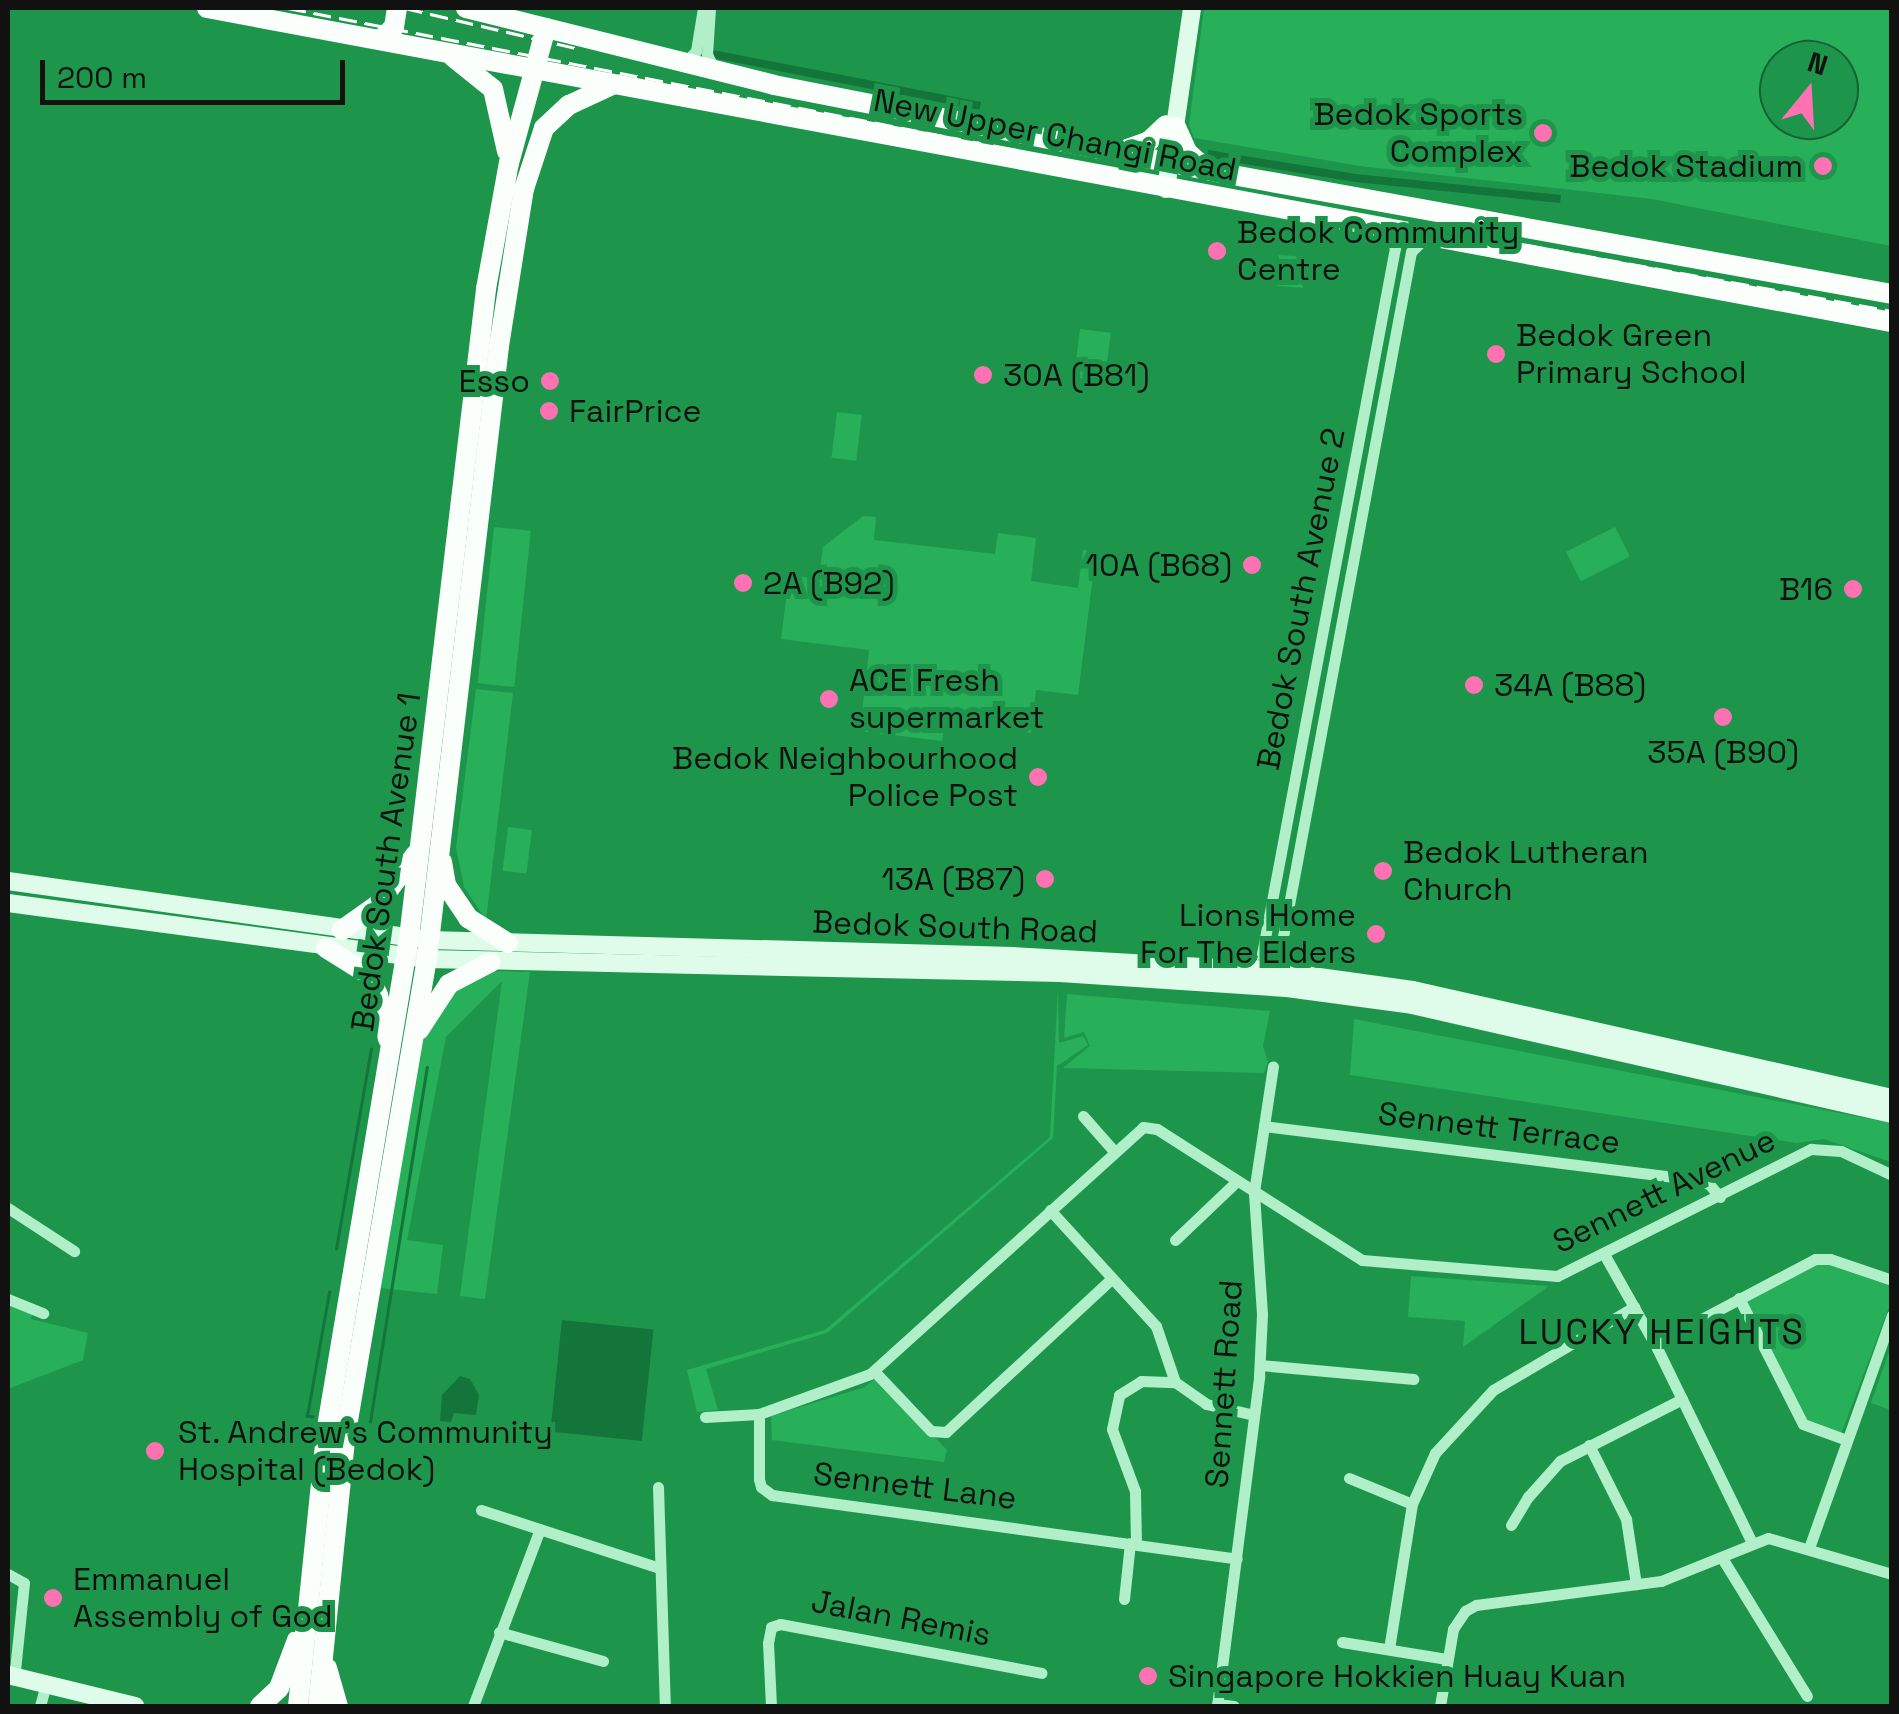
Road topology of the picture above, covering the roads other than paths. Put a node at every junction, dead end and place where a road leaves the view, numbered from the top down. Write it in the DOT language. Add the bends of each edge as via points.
graph roads {
  1 [pos="207,8"];
  2 [pos="397,8"];
  3 [pos="466,8"];
  4 [pos="706,8"];
  5 [pos="1182,8"];
  6 [pos="1192,8"];
  7 [pos="546,28"];
  8 [pos="381,39"];
  9 [pos="438,49"];
  10 [pos="683,64"];
  11 [pos="532,68"];
  12 [pos="719,74"];
  13 [pos="614,85"];
  14 [pos="1171,126"];
  15 [pos="1120,152"];
  16 [pos="1166,162"];
  17 [pos="509,163"];
  18 [pos="1208,170"];
  19 [pos="1161,188"];
  20 [pos="1383,226"];
  21 [pos="1430,236"];
  22 [pos="1892,294"];
  23 [pos="1892,322"];
  24 [pos="429,847"];
  25 [pos="8,882"];
  26 [pos="8,902"];
  27 [pos="342,930"];
  28 [pos="508,943"];
  29 [pos="326,948"];
  30 [pos="418,949"];
  31 [pos="491,962"];
  32 [pos="1101,968"];
  33 [pos="1266,978"];
  34 [pos="413,1040"];
  35 [pos="390,1050"];
  36 [pos="1272,1066"];
  37 [pos="1892,1098"];
  38 [pos="1892,1114"];
  39 [pos="1083,1116"];
  40 [pos="1264,1126"];
  41 [pos="1114,1150"];
  42 [pos="1892,1175"];
  43 [pos="1237,1181"];
  44 [pos="1254,1192"];
  45 [pos="1720,1197"];
  46 [pos="8,1208"];
  47 [pos="1050,1210"];
  48 [pos="1176,1240"];
  49 [pos="74,1252"];
  50 [pos="1604,1254"];
  51 [pos="1111,1278"];
  52 [pos="1892,1280"];
  53 [pos="1739,1298"];
  54 [pos="8,1299"];
  55 [pos="1634,1307"];
  56 [pos="43,1313"];
  57 [pos="1892,1315"];
  58 [pos="1654,1344"];
  59 [pos="1260,1365"];
  60 [pos="874,1371"];
  61 [pos="1413,1379"];
  62 [pos="1174,1382"];
  63 [pos="1682,1399"];
  64 [pos="759,1414"];
  65 [pos="1254,1415"];
  66 [pos="705,1417"];
  67 [pos="1846,1440"];
  68 [pos="1590,1445"];
  69 [pos="1349,1478"];
  70 [pos="658,1487"];
  71 [pos="1412,1504"];
  72 [pos="480,1510"];
  73 [pos="1511,1525"];
  74 [pos="540,1528"];
  75 [pos="1133,1543"];
  76 [pos="1752,1543"];
  77 [pos="1809,1548"];
  78 [pos="1722,1558"];
  79 [pos="1237,1559"];
  80 [pos="659,1568"];
  81 [pos="8,1574"];
  82 [pos="1892,1574"];
  83 [pos="312,1579"];
  84 [pos="1636,1584"];
  85 [pos="1124,1600"];
  86 [pos="499,1632"];
  87 [pos="1342,1642"];
  88 [pos="1389,1650"];
  89 [pos="324,1656"];
  90 [pos="1447,1660"];
  91 [pos="603,1662"];
  92 [pos="1041,1673"];
  93 [pos="11,1679"];
  94 [pos="44,1694"];
  95 [pos="1807,1696"];
  96 [pos="1217,1705"];
  97 [pos="104,1706"];
  98 [pos="130,1706"];
  99 [pos="260,1706"];
  100 [pos="298,1706"];
  101 [pos="318,1706"];
  102 [pos="338,1706"];
  103 [pos="473,1706"];
  104 [pos="665,1706"];
  105 [pos="771,1706"];
  106 [pos="1234,1706"];
  107 [pos="1440,1706"];
  1 -- 8 [label="main road, New Upper Changi Road"];
  2 -- 8 [label="main road" via="394,28"];
  3 -- 7 [label="main road, New Upper Changi Road"];
  4 -- 10 [label="street" via="697,49"];
  4 -- 12 [label="street" via="707,56"];
  5 -- 14 [label="main road"];
  6 -- 14 [label="main road"];
  7 -- 10 [label="main road, New Upper Changi Road"];
  7 -- 11 [label="main road, Bedok South Avenue 1"];
  8 -- 9 [label="main road, New Upper Changi Road"];
  9 -- 11 [label="main road, New Upper Changi Road"];
  9 -- 17 [label="main road" via="493,88"];
  10 -- 12 [label="main road, New Upper Changi Road"];
  11 -- 13 [label="main road, New Upper Changi Road"];
  11 -- 17 [label="main road, Bedok South Avenue 1"];
  12 -- 15 [label="main road, New Upper Changi Road"];
  13 -- 19 [label="main road, New Upper Changi Road"];
  13 -- 24 [label="main road, Bedok South Avenue 1" via="569,105 544,128 524,189"];
  14 -- 15 [label="main road"];
  14 -- 16 [label="main road"];
  14 -- 18 [label="main road"];
  15 -- 16 [label="main road, New Upper Changi Road"];
  16 -- 18 [label="main road, New Upper Changi Road"];
  16 -- 19 [label="main road"];
  17 -- 24 [label="main road, Bedok South Avenue 1" via="478,343"];
  18 -- 22 [label="main road, New Upper Changi Road"];
  19 -- 20 [label="main road, New Upper Changi Road"];
  20 -- 21 [label="main road, New Upper Changi Road"];
  20 -- 33 [label="street, Bedok South Avenue 2" via="1396,248"];
  21 -- 23 [label="main road, New Upper Changi Road"];
  21 -- 33 [label="street, Bedok South Avenue 2" via="1412,252"];
  24 -- 27 [label="main road"];
  24 -- 28 [label="main road" via="468,918"];
  24 -- 30 [label="main road, Bedok South Avenue 1"];
  25 -- 27 [label="main road, Bedok South Road"];
  26 -- 29 [label="main road, Bedok South Road"];
  27 -- 30 [label="main road, Bedok South Road"];
  28 -- 30 [label="main road, Bedok South Road"];
  28 -- 32 [label="main road, Bedok South Road"];
  29 -- 30 [label="main road, Bedok South Road"];
  29 -- 35 [label="main road" via="369,976"];
  30 -- 31 [label="main road, Bedok South Road"];
  30 -- 34 [label="main road, Bedok South Avenue 1"];
  30 -- 35 [label="main road, Bedok South Avenue 1"];
  31 -- 32 [label="main road, Bedok South Road"];
  31 -- 34 [label="main road" via="448,984"];
  32 -- 33 [label="main road, Bedok South Road"];
  33 -- 37 [label="main road, Bedok South Road" via="1441,996"];
  33 -- 38 [label="main road, Bedok South Road"];
  34 -- 89 [label="main road, Bedok South Avenue 1" via="348,1414"];
  35 -- 83 [label="main road, Bedok South Avenue 1" via="327,1427"];
  36 -- 40 [label="street, Sennett Road"];
  39 -- 41 [label="street"];
  40 -- 44 [label="street, Sennett Road"];
  40 -- 45 [label="street, Sennett Terrace" via="1699,1180"];
  41 -- 43 [label="street, Sennett Avenue" via="1150,1127"];
  41 -- 47 [label="street, Sennett Avenue"];
  42 -- 45 [label="street, Sennett Avenue" via="1822,1148"];
  43 -- 44 [label="street, Sennett Avenue"];
  43 -- 48 [label="street"];
  44 -- 50 [label="street, Sennett Avenue" via="1362,1260 1556,1276"];
  44 -- 59 [label="street, Sennett Road"];
  45 -- 50 [label="street, Sennett Avenue"];
  46 -- 49 [label="street"];
  47 -- 51 [label="street"];
  47 -- 60 [label="street, Sennett Avenue"];
  50 -- 55 [label="street"];
  51 -- 60 [label="street" via="946,1432 931,1431"];
  51 -- 62 [label="street" via="1156,1326"];
  52 -- 53 [label="street" via="1819,1258"];
  53 -- 58 [label="street"];
  53 -- 67 [label="street" via="1803,1424"];
  54 -- 56 [label="street"];
  55 -- 58 [label="street"];
  55 -- 71 [label="street" via="1493,1390 1436,1453"];
  57 -- 67 [label="street"];
  58 -- 63 [label="street"];
  59 -- 61 [label="street"];
  59 -- 65 [label="street, Sennett Road"];
  60 -- 64 [label="street, Sennett Avenue"];
  62 -- 65 [label="street" via="1206,1404"];
  62 -- 75 [label="street" via="1141,1381 1112,1410 1112,1429 1135,1490"];
  63 -- 68 [label="street"];
  63 -- 76 [label="street"];
  64 -- 66 [label="street, Sennett Avenue"];
  64 -- 75 [label="street, Sennett Lane" via="760,1478 772,1495"];
  65 -- 79 [label="street, Sennett Road"];
  67 -- 77 [label="street"];
  68 -- 73 [label="street" via="1540,1481"];
  68 -- 84 [label="street" via="1626,1519"];
  69 -- 71 [label="street"];
  70 -- 80 [label="street"];
  71 -- 88 [label="street"];
  72 -- 74 [label="street"];
  74 -- 80 [label="street"];
  74 -- 86 [label="street"];
  75 -- 79 [label="street, Sennett Lane"];
  75 -- 85 [label="street"];
  76 -- 77 [label="street" via="1778,1538"];
  76 -- 78 [label="street"];
  77 -- 82 [label="street"];
  78 -- 84 [label="street" via="1678,1577"];
  78 -- 95 [label="street"];
  79 -- 96 [label="street, Sennett Road"];
  80 -- 104 [label="street"];
  81 -- 93 [label="street" via="24,1583"];
  83 -- 99 [label="main road" via="287,1670"];
  83 -- 100 [label="main road, Bedok South Avenue 1"];
  84 -- 90 [label="street" via="1476,1605 1458,1619"];
  86 -- 91 [label="street"];
  86 -- 103 [label="street"];
  87 -- 88 [label="street"];
  88 -- 90 [label="street"];
  89 -- 101 [label="main road, Bedok South Avenue 1"];
  89 -- 102 [label="main road"];
  90 -- 107 [label="street"];
  92 -- 105 [label="street, Jalan Remis" via="780,1624 771,1627 768,1643"];
  93 -- 94 [label="main road"];
  94 -- 97 [label="main road"];
  94 -- 98 [label="main road"];
  96 -- 106 [label="street"];
}
